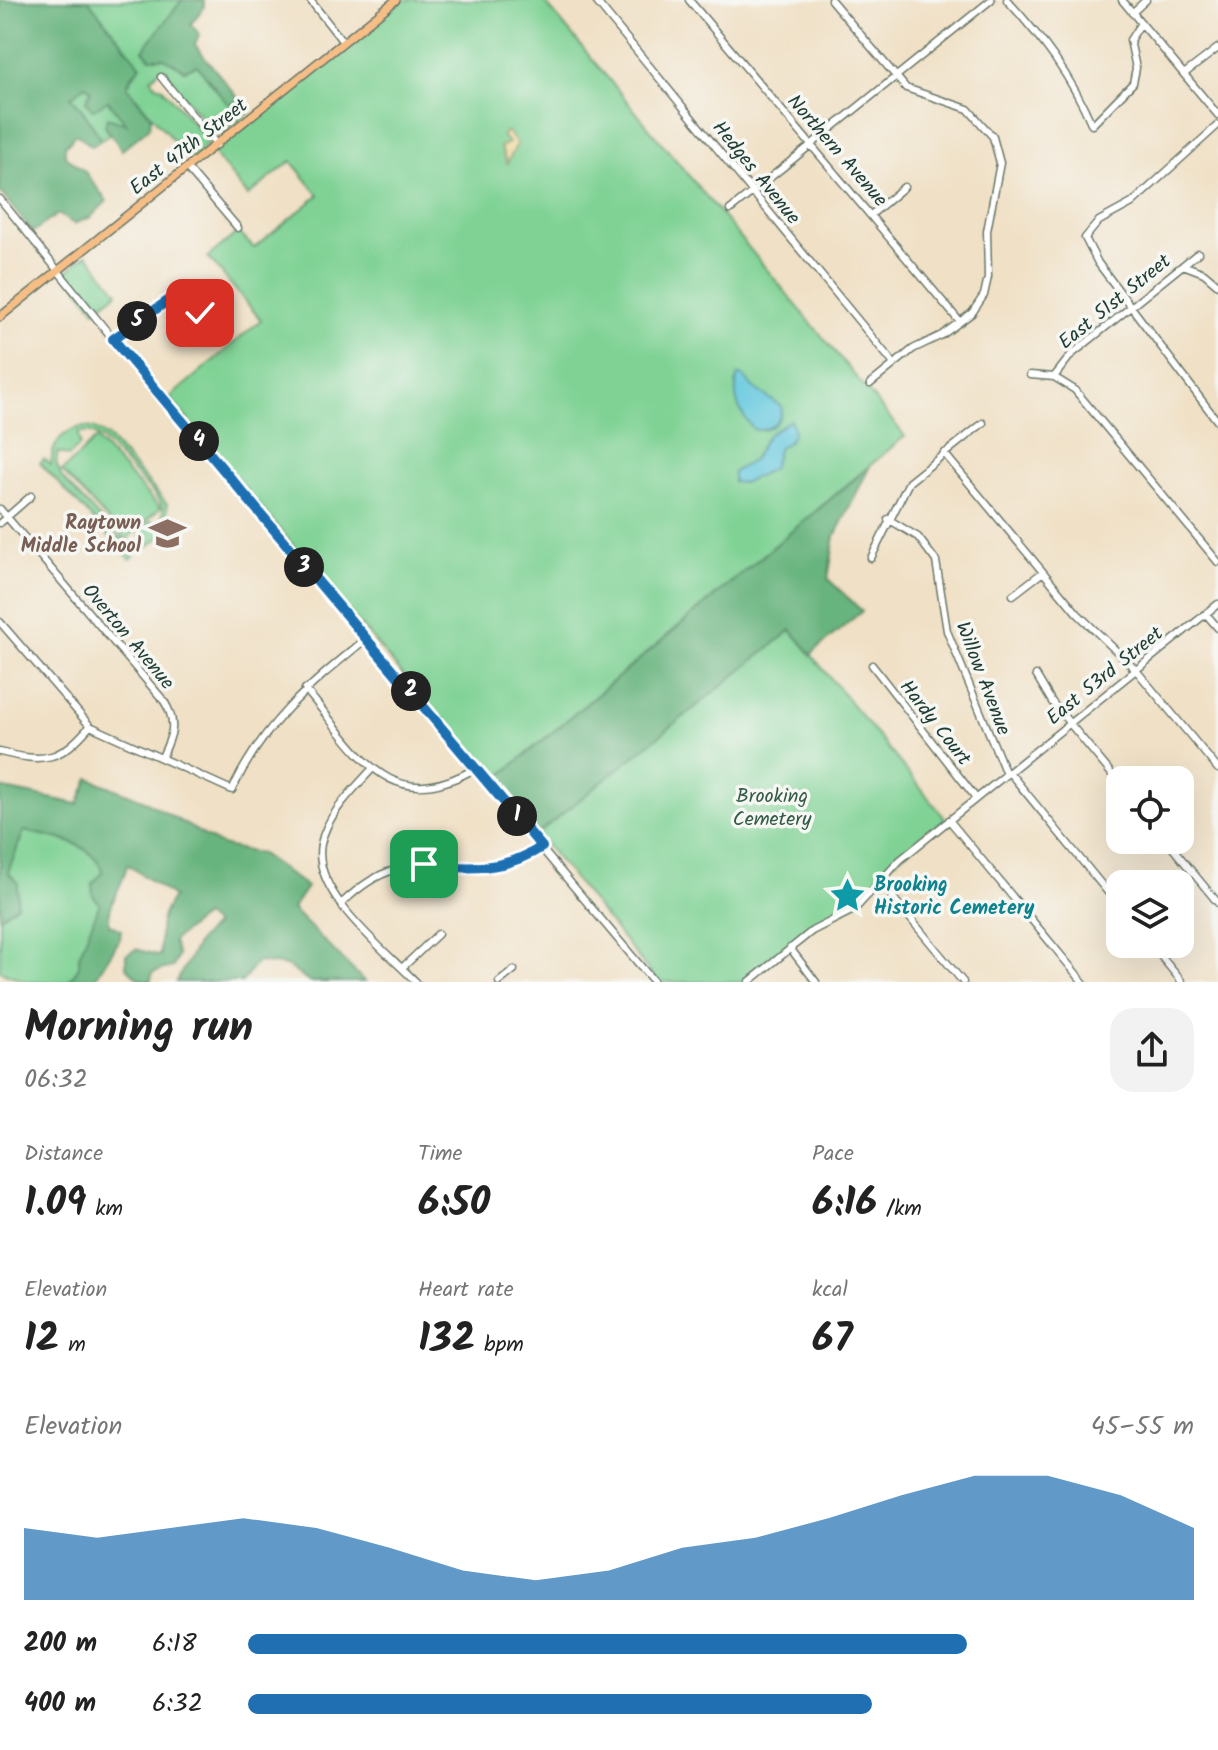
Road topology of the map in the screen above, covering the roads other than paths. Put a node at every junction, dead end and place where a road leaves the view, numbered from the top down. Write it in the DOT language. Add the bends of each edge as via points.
graph roads {
  1 [pos="310,0"];
  2 [pos="396,0"];
  3 [pos="595,0"];
  4 [pos="689,0"];
  5 [pos="831,0"];
  6 [pos="991,0"];
  7 [pos="1007,0"];
  8 [pos="1122,0"];
  9 [pos="1146,0"];
  10 [pos="1132,13"];
  11 [pos="1141,23"];
  12 [pos="343,42"];
  13 [pos="1218,48"];
  14 [pos="1184,74"];
  15 [pos="161,77"];
  16 [pos="896,77"];
  17 [pos="1218,115"];
  18 [pos="1218,125"];
  19 [pos="217,145"];
  20 [pos="812,145"];
  21 [pos="187,168"];
  22 [pos="904,187"];
  23 [pos="751,193"];
  24 [pos="0,199"];
  25 [pos="730,210"];
  26 [pos="872,214"];
  27 [pos="238,228"];
  28 [pos="1198,253"];
  29 [pos="1183,265"];
  30 [pos="58,271"];
  31 [pos="1218,285"];
  32 [pos="1132,306"];
  33 [pos="0,317"];
  34 [pos="960,322"];
  35 [pos="113,339"];
  36 [pos="224,339"];
  37 [pos="894,364"];
  38 [pos="1030,375"];
  39 [pos="1054,377"];
  40 [pos="870,384"];
  41 [pos="1218,422"];
  42 [pos="983,423"];
  43 [pos="944,453"];
  44 [pos="31,496"];
  45 [pos="0,509"];
  46 [pos="7,517"];
  47 [pos="888,519"];
  48 [pos="0,523"];
  49 [pos="871,558"];
  50 [pos="1218,562"];
  51 [pos="1043,572"];
  52 [pos="1013,595"];
  53 [pos="1218,604"];
  54 [pos="1206,614"];
  55 [pos="0,622"];
  56 [pos="1218,628"];
  57 [pos="367,638"];
  58 [pos="872,665"];
  59 [pos="1136,670"];
  60 [pos="1036,675"];
  61 [pos="305,689"];
  62 [pos="1071,723"];
  63 [pos="90,726"];
  64 [pos="0,752"];
  65 [pos="162,757"];
  66 [pos="1106,767"];
  67 [pos="373,768"];
  68 [pos="476,768"];
  69 [pos="1218,769"];
  70 [pos="1007,773"];
  71 [pos="232,790"];
  72 [pos="976,798"];
  73 [pos="234,799"];
  74 [pos="949,820"];
  75 [pos="542,847"];
  76 [pos="1178,854"];
  77 [pos="880,882"];
  78 [pos="1106,890"];
  79 [pos="1218,903"];
  80 [pos="341,904"];
  81 [pos="438,934"];
  82 [pos="790,948"];
  83 [pos="1162,958"];
  84 [pos="402,968"];
  85 [pos="514,970"];
  86 [pos="416,982"];
  87 [pos="499,982"];
  88 [pos="654,982"];
  89 [pos="749,982"];
  90 [pos="816,982"];
  91 [pos="963,982"];
  92 [pos="1083,982"];
  93 [pos="1182,982"];
  1 -- 12 [label="street"];
  2 -- 12 [label="main road, East 47th Street"];
  3 -- 23 [label="street, Hedges Avenue"];
  4 -- 20 [label="street, Northern Avenue"];
  5 -- 16 [label="street"];
  6 -- 16 [label="street"];
  7 -- 11 [label="street" via="1057,57 1092,125 1133,83 1136,68 1130,40"];
  8 -- 10 [label="street"];
  9 -- 10 [label="street"];
  10 -- 11 [label="street"];
  11 -- 14 [label="street"];
  12 -- 19 [label="main road, East 47th Street"];
  13 -- 14 [label="street"];
  14 -- 17 [label="street"];
  15 -- 19 [label="street"];
  16 -- 20 [label="street"];
  16 -- 34 [label="street" via="915,94 968,109 988,129 997,148 987,284 979,304"];
  18 -- 32 [label="street" via="1085,238"];
  19 -- 21 [label="main road, East 47th Street"];
  20 -- 23 [label="street"];
  20 -- 26 [label="street, Northern Avenue"];
  21 -- 27 [label="street"];
  21 -- 30 [label="main road, East 47th Street"];
  22 -- 26 [label="street"];
  23 -- 25 [label="street"];
  23 -- 37 [label="street, Hedges Avenue"];
  24 -- 30 [label="street"];
  26 -- 34 [label="street, Northern Avenue"];
  28 -- 29 [label="street, East 51st Street"];
  29 -- 31 [label="street"];
  29 -- 32 [label="street, East 51st Street"];
  30 -- 33 [label="main road, East 47th Street"];
  30 -- 35 [label="street"];
  32 -- 39 [label="street, East 51st Street" via="1071,355"];
  32 -- 41 [label="street"];
  34 -- 37 [label="street"];
  35 -- 36 [label="street" via="159,304 176,299 189,303"];
  35 -- 57 [label="street"];
  37 -- 40 [label="street"];
  38 -- 39 [label="street"];
  39 -- 50 [label="street" via="1075,390"];
  42 -- 43 [label="street"];
  43 -- 47 [label="street" via="909,482"];
  43 -- 51 [label="street"];
  44 -- 46 [label="street"];
  45 -- 46 [label="street, Overton Avenue"];
  46 -- 48 [label="street"];
  46 -- 65 [label="street, Overton Avenue" via="164,701 174,729"];
  47 -- 49 [label="street"];
  47 -- 70 [label="street, Willow Avenue" via="918,537 936,561 947,631"];
  51 -- 52 [label="street"];
  51 -- 59 [label="street"];
  53 -- 54 [label="street, East 53rd Street"];
  54 -- 56 [label="street"];
  54 -- 59 [label="street, East 53rd Street"];
  55 -- 63 [label="street"];
  57 -- 61 [label="street"];
  57 -- 68 [label="street"];
  58 -- 72 [label="street, Hardy Court"];
  59 -- 62 [label="street, East 53rd Street"];
  59 -- 69 [label="street"];
  60 -- 62 [label="street"];
  61 -- 67 [label="street"];
  61 -- 71 [label="street" via="262,735"];
  62 -- 66 [label="street"];
  62 -- 70 [label="street, East 53rd Street"];
  63 -- 64 [label="street" via="62,754 28,759"];
  63 -- 65 [label="street"];
  65 -- 71 [label="street"];
  67 -- 68 [label="street" via="396,784 418,788 448,783"];
  67 -- 80 [label="street" via="335,814 321,842 322,871"];
  68 -- 75 [label="street"];
  70 -- 72 [label="street, East 53rd Street"];
  70 -- 78 [label="street, Willow Avenue"];
  71 -- 73 [label="street"];
  72 -- 74 [label="street, East 53rd Street"];
  74 -- 77 [label="street, East 53rd Street"];
  74 -- 92 [label="street"];
  75 -- 80 [label="street" via="494,868 399,868 367,882"];
  75 -- 88 [label="street"];
  76 -- 79 [label="street"];
  77 -- 82 [label="street, East 53rd Street" via="855,909"];
  77 -- 91 [label="street"];
  80 -- 84 [label="street"];
  81 -- 84 [label="street"];
  82 -- 89 [label="street, East 53rd Street"];
  82 -- 90 [label="street"];
  83 -- 93 [label="street"];
  84 -- 86 [label="street"];
  85 -- 87 [label="street"];
}
